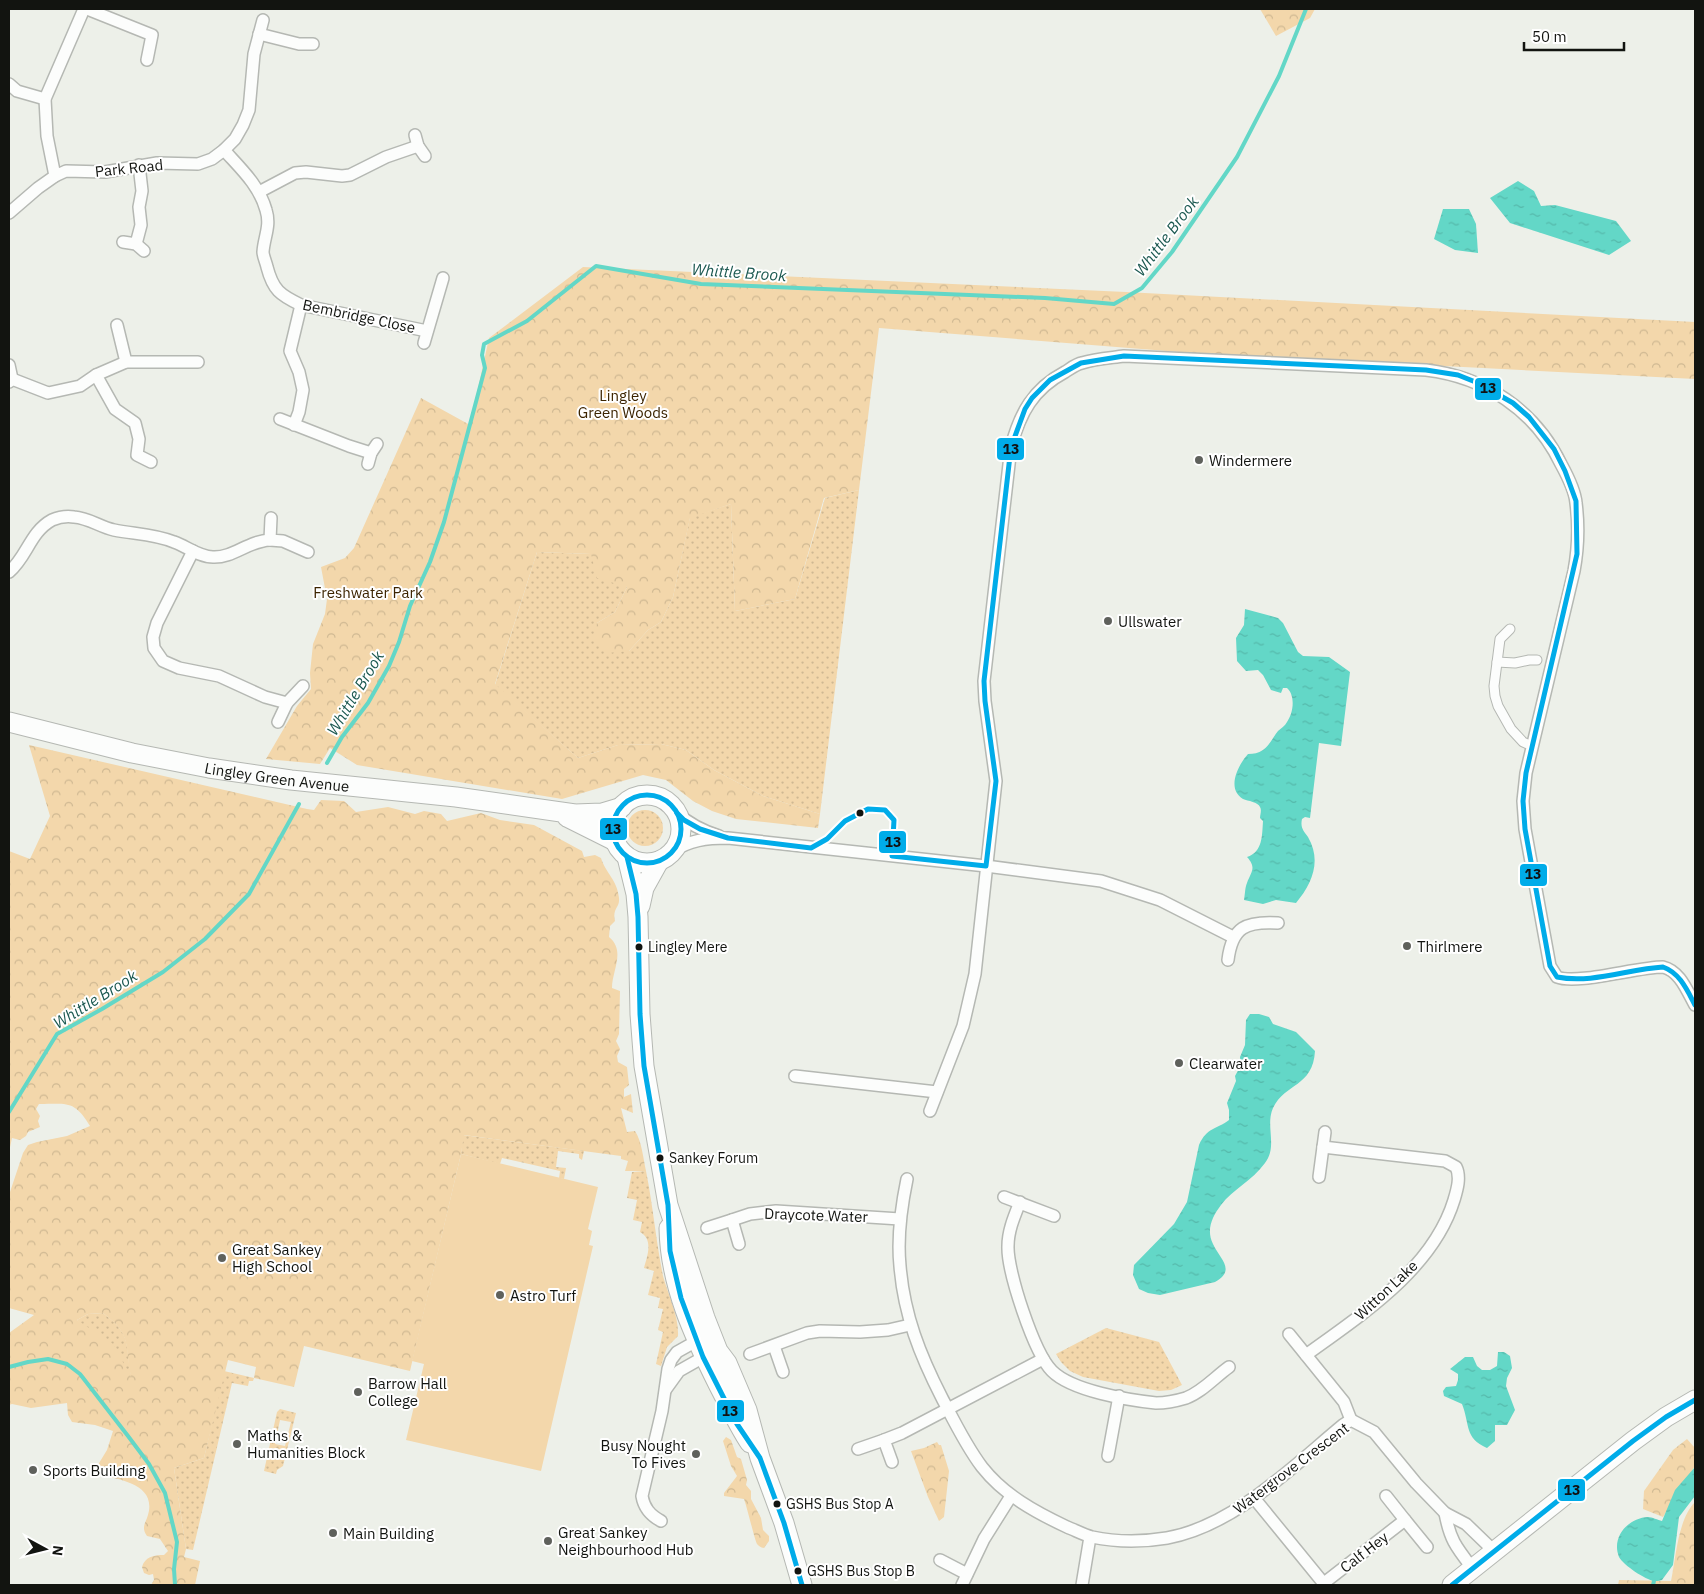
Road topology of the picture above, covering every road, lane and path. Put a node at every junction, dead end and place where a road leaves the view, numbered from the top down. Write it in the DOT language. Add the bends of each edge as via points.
graph roads {
  1 [pos="86,9"];
  2 [pos="263,20"];
  3 [pos="259,34"];
  4 [pos="313,44"];
  5 [pos="146,60"];
  6 [pos="9,84"];
  7 [pos="45,99"];
  8 [pos="419,146"];
  9 [pos="224,150"];
  10 [pos="140,165"];
  11 [pos="55,176"];
  12 [pos="259,192"];
  13 [pos="9,213"];
  14 [pos="123,242"];
  15 [pos="443,278"];
  16 [pos="301,304"];
  17 [pos="117,325"];
  18 [pos="427,331"];
  19 [pos="424,343"];
  20 [pos="126,362"];
  21 [pos="198,362"];
  22 [pos="9,365"];
  23 [pos="96,376"];
  24 [pos="10,380"];
  25 [pos="280,420"];
  26 [pos="294,425"];
  27 [pos="372,454"];
  28 [pos="151,462"];
  29 [pos="271,518"];
  30 [pos="270,540"];
  31 [pos="193,551"];
  32 [pos="308,552"];
  33 [pos="9,572"];
  34 [pos="1510,629"];
  35 [pos="1536,660"];
  36 [pos="1497,662"];
  37 [pos="303,686"];
  38 [pos="287,704"];
  39 [pos="9,722"];
  40 [pos="278,722"];
  41 [pos="1532,746"];
  42 [pos="622,806"];
  43 [pos="550,811"];
  44 [pos="677,813"];
  45 [pos="728,838"];
  46 [pos="615,841"];
  47 [pos="627,857"];
  48 [pos="666,857"];
  49 [pos="986,866"];
  50 [pos="638,917"];
  51 [pos="1278,922"];
  52 [pos="1233,937"];
  53 [pos="1228,960"];
  54 [pos="1695,1005"];
  55 [pos="795,1076"];
  56 [pos="937,1092"];
  57 [pos="930,1111"];
  58 [pos="1325,1132"];
  59 [pos="1323,1147"];
  60 [pos="1319,1177"];
  61 [pos="906,1180"];
  62 [pos="1004,1196"];
  63 [pos="1020,1202"];
  64 [pos="1054,1216"];
  65 [pos="732,1220"];
  66 [pos="900,1220"];
  67 [pos="707,1228"];
  68 [pos="739,1244"];
  69 [pos="910,1325"];
  70 [pos="1289,1334"];
  71 [pos="707,1345"];
  72 [pos="774,1346"];
  73 [pos="750,1354"];
  74 [pos="1306,1355"];
  75 [pos="1044,1359"];
  76 [pos="1229,1366"];
  77 [pos="783,1372"];
  78 [pos="666,1391"];
  79 [pos="1119,1396"];
  80 [pos="1695,1400"];
  81 [pos="948,1409"];
  82 [pos="1351,1420"];
  83 [pos="884,1440"];
  84 [pos="858,1449"];
  85 [pos="1108,1456"];
  86 [pos="892,1462"];
  87 [pos="1011,1496"];
  88 [pos="1386,1496"];
  89 [pos="1254,1498"];
  90 [pos="1446,1513"];
  91 [pos="1405,1520"];
  92 [pos="661,1521"];
  93 [pos="1090,1537"];
  94 [pos="1427,1547"];
  95 [pos="1494,1552"];
  96 [pos="940,1560"];
  97 [pos="1472,1569"];
  98 [pos="967,1574"];
  99 [pos="1324,1584"];
  100 [pos="802,1585"];
  101 [pos="962,1585"];
  102 [pos="1082,1585"];
  103 [pos="1452,1585"];
  1 -- 5 [label="street" via="152,35"];
  1 -- 7 [label="street"];
  2 -- 3 [label="street, Park Road"];
  3 -- 4 [label="street" via="299,44"];
  3 -- 9 [label="street, Park Road" via="249,110 239,132"];
  6 -- 7 [label="street" via="17,91"];
  7 -- 11 [label="street" via="47,136"];
  8 -- 12 [label="street" via="386,157 350,175 295,174"];
  9 -- 10 [label="street, Park Road" via="198,164 157,162"];
  9 -- 12 [label="street, Bembridge Close"];
  10 -- 11 [label="street, Park Road" via="105,172 66,171"];
  10 -- 14 [label="street" via="140,248"];
  11 -- 13 [label="street, Park Road"];
  12 -- 16 [label="street, Bembridge Close" via="267,212 268,233 263,253 272,283 286,297"];
  15 -- 18 [label="street, Bembridge Close"];
  16 -- 18 [label="street, Bembridge Close"];
  16 -- 26 [label="street" via="290,351 303,390"];
  17 -- 20 [label="street"];
  18 -- 19 [label="street, Bembridge Close"];
  20 -- 21 [label="street"];
  20 -- 23 [label="street"];
  22 -- 24 [label="street"];
  23 -- 24 [label="street" via="80,386 48,393"];
  23 -- 28 [label="street" via="115,409 134,423 139,439 137,455"];
  25 -- 26 [label="street"];
  26 -- 27 [label="street"];
  29 -- 30 [label="street"];
  30 -- 31 [label="street" via="258,541 221,556 211,557"];
  30 -- 32 [label="street" via="283,541"];
  31 -- 33 [label="street" via="173,541 112,530 88,520 64,516 45,524 37,532 22,558"];
  31 -- 38 [label="street" via="157,623 154,648 163,660 179,668 219,676"];
  34 -- 36 [label="street" via="1500,639"];
  35 -- 36 [label="street" via="1510,664"];
  36 -- 41 [label="street" via="1494,686 1498,706 1518,738"];
  37 -- 38 [label="street"];
  38 -- 40 [label="street"];
  39 -- 43 [label="main road, Lingley Green Avenue" via="132,753 209,768"];
  41 -- 49 [label="street" via="1577,554 1576,501 1554,449 1513,403 1472,381 1426,370 1124,356 1081,363 1050,380 1032,398 1010,447 984,681 996,781"];
  41 -- 54 [label="street" via="1526,772 1524,815 1550,966 1557,977 1566,979 1663,966 1678,977"];
  42 -- 43 [label="main road, Lingley Green Avenue" via="589,814"];
  42 -- 44 [label="main road" via="640,796 651,795 666,801"];
  42 -- 46 [label="main road" via="614,823"];
  43 -- 46 [label="main road, Lingley Green Avenue"];
  44 -- 45 [label="street" via="700,829"];
  44 -- 48 [label="main road" via="680,823 678,844"];
  45 -- 48 [label="street" via="697,840 682,845"];
  45 -- 49 [label="street"];
  46 -- 47 [label="main road"];
  47 -- 48 [label="main road" via="642,863"];
  47 -- 50 [label="main road"];
  48 -- 50 [label="main road" via="644,888"];
  49 -- 52 [label="street" via="1101,881 1160,900"];
  49 -- 56 [label="street" via="970,998 963,1026"];
  50 -- 71 [label="main road" via="644,1066 668,1205"];
  51 -- 52 [label="street" via="1253,924"];
  52 -- 53 [label="street"];
  55 -- 56 [label="street"];
  56 -- 57 [label="street"];
  58 -- 59 [label="street"];
  59 -- 60 [label="street"];
  59 -- 74 [label="street, Witton Lake" via="1445,1161 1456,1167 1457,1192 1434,1242 1420,1259 1384,1297"];
  61 -- 66 [label="street, Watergrove Crescent"];
  62 -- 63 [label="street"];
  63 -- 64 [label="street"];
  63 -- 75 [label="street" via="1010,1229 1008,1256 1019,1298"];
  65 -- 66 [label="street, Draycote Water" via="776,1211"];
  65 -- 67 [label="street, Draycote Water"];
  65 -- 68 [label="street"];
  66 -- 69 [label="street, Watergrove Crescent" via="900,1266"];
  69 -- 72 [label="street" via="888,1330 807,1333"];
  69 -- 81 [label="street, Watergrove Crescent"];
  70 -- 74 [label="street"];
  71 -- 78 [label="street" via="679,1371"];
  71 -- 78 [label="street" via="677,1352 668,1369"];
  71 -- 100 [label="main road" via="727,1363 741,1394"];
  72 -- 73 [label="street"];
  72 -- 77 [label="street"];
  74 -- 82 [label="street" via="1344,1402"];
  75 -- 79 [label="street" via="1052,1371 1067,1381 1087,1390"];
  75 -- 81 [label="street"];
  76 -- 79 [label="street" via="1198,1391 1173,1402 1157,1403"];
  78 -- 92 [label="street" via="642,1496 646,1509"];
  79 -- 85 [label="street"];
  80 -- 95 [label="main road" via="1633,1441"];
  81 -- 83 [label="street"];
  81 -- 87 [label="street, Watergrove Crescent" via="982,1467"];
  82 -- 89 [label="street, Watergrove Crescent"];
  82 -- 90 [label="street, Watergrove Crescent" via="1374,1432"];
  83 -- 84 [label="street"];
  83 -- 86 [label="street"];
  87 -- 93 [label="street, Watergrove Crescent" via="1041,1515"];
  87 -- 98 [label="street"];
  88 -- 91 [label="street"];
  89 -- 93 [label="street, Watergrove Crescent" via="1207,1526 1168,1538 1130,1541"];
  89 -- 99 [label="street"];
  90 -- 95 [label="street, Watergrove Crescent" via="1466,1524"];
  90 -- 97 [label="street" via="1449,1533"];
  91 -- 94 [label="street"];
  91 -- 99 [label="street, Calf Hey"];
  93 -- 102 [label="street"];
  95 -- 97 [label="main road"];
  96 -- 98 [label="street"];
  97 -- 103 [label="main road"];
  98 -- 101 [label="street"];
}
